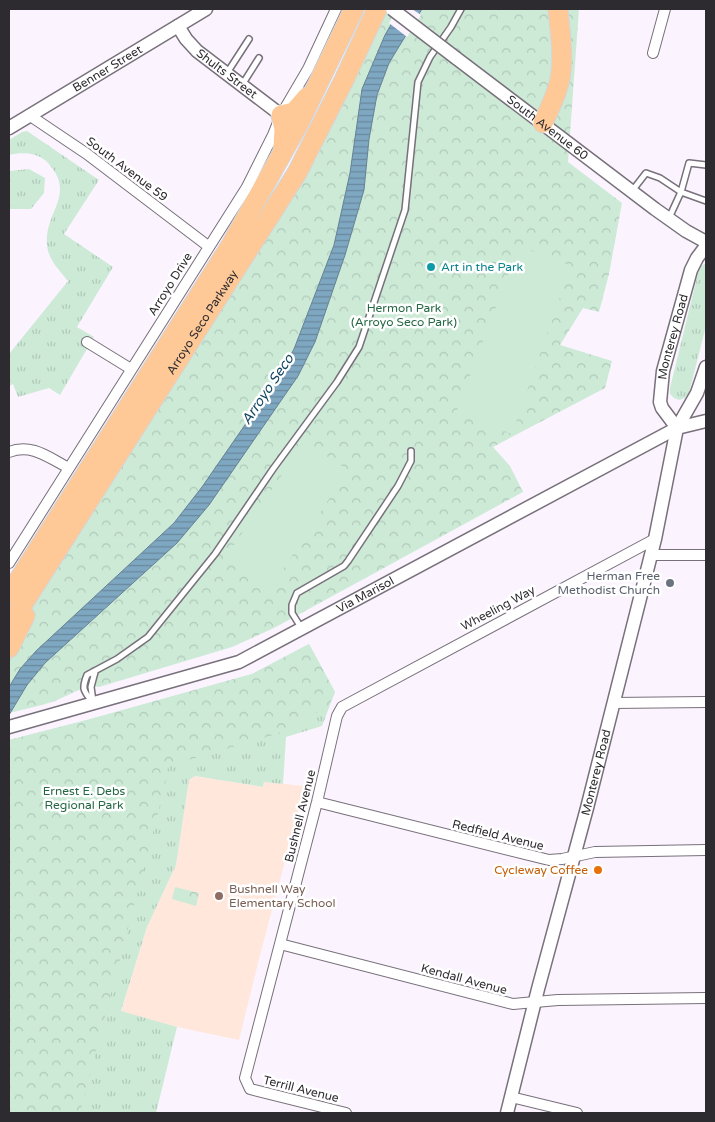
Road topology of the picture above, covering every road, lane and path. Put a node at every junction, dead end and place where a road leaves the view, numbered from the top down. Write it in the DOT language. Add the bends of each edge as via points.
graph roads {
  1 [pos="206,9"];
  2 [pos="336,9"];
  3 [pos="354,9"];
  4 [pos="377,9"];
  5 [pos="392,9"];
  6 [pos="461,9"];
  7 [pos="558,9"];
  8 [pos="665,9"];
  9 [pos="178,26"];
  10 [pos="249,39"];
  11 [pos="653,53"];
  12 [pos="259,58"];
  13 [pos="226,74"];
  14 [pos="242,85"];
  15 [pos="317,86"];
  16 [pos="29,115"];
  17 [pos="281,115"];
  18 [pos="543,123"];
  19 [pos="9,128"];
  20 [pos="282,153"];
  21 [pos="706,165"];
  22 [pos="632,191"];
  23 [pos="680,192"];
  24 [pos="706,201"];
  25 [pos="668,219"];
  26 [pos="706,244"];
  27 [pos="208,246"];
  28 [pos="87,342"];
  29 [pos="706,367"];
  30 [pos="131,369"];
  31 [pos="706,421"];
  32 [pos="677,428"];
  33 [pos="411,451"];
  34 [pos="9,452"];
  35 [pos="69,468"];
  36 [pos="655,539"];
  37 [pos="706,555"];
  38 [pos="651,556"];
  39 [pos="9,563"];
  40 [pos="36,584"];
  41 [pos="9,595"];
  42 [pos="9,626"];
  43 [pos="302,630"];
  44 [pos="9,648"];
  45 [pos="353,700"];
  46 [pos="706,702"];
  47 [pos="93,703"];
  48 [pos="614,703"];
  49 [pos="9,727"];
  50 [pos="317,802"];
  51 [pos="706,850"];
  52 [pos="574,856"];
  53 [pos="280,944"];
  54 [pos="706,998"];
  55 [pos="534,1003"];
  56 [pos="250,1089"];
  57 [pos="511,1097"];
  58 [pos="346,1113"];
  59 [pos="507,1113"];
  60 [pos="577,1113"];
  1 -- 9 [label="street, Benner Street"];
  2 -- 17 [label="street, Arroyo Drive" via="308,69"];
  3 -- 15 [label="highway, Arroyo Seco Parkway"];
  4 -- 40 [label="highway, Arroyo Seco Parkway" via="297,174"];
  5 -- 18 [label="street, South Avenue 60, bridge"];
  6 -- 47 [label="lane" via="418,82 405,210 359,347 215,554 148,637 87,675 83,686"];
  7 -- 18 [label="highway" via="562,60 560,80"];
  8 -- 11 [label="street"];
  9 -- 13 [label="street, Shults Street" via="197,51"];
  9 -- 16 [label="street, Benner Street"];
  10 -- 13 [label="lane"];
  12 -- 14 [label="lane"];
  13 -- 14 [label="street, Shults Street"];
  14 -- 17 [label="street, Shults Street"];
  15 -- 17 [label="highway" via="294,112"];
  15 -- 20 [label="highway, Arroyo Seco Parkway"];
  16 -- 19 [label="street, Benner Street"];
  16 -- 27 [label="street, South Avenue 59" via="87,154"];
  17 -- 20 [label="highway" via="284,129"];
  17 -- 27 [label="street, Arroyo Drive" via="247,187"];
  18 -- 22 [label="street, South Avenue 60"];
  20 -- 41 [label="highway, Arroyo Seco Parkway" via="231,245"];
  21 -- 23 [label="lane" via="689,163"];
  22 -- 23 [label="lane" via="646,173"];
  22 -- 25 [label="street, South Avenue 60"];
  23 -- 24 [label="lane"];
  23 -- 25 [label="lane"];
  25 -- 26 [label="street, South Avenue 60"];
  26 -- 32 [label="street, Monterey Road" via="691,270 663,371 660,402"];
  27 -- 30 [label="street, Arroyo Drive"];
  28 -- 30 [label="street"];
  29 -- 32 [label="street, Monterey Road" via="697,393"];
  30 -- 35 [label="street, Arroyo Drive"];
  31 -- 32 [label="street, Via Marisol"];
  32 -- 36 [label="street, Monterey Road"];
  32 -- 43 [label="street, Via Marisol"];
  33 -- 43 [label="lane" via="411,461 398,486 344,566 296,593 292,613"];
  34 -- 35 [label="street" via="35,449"];
  35 -- 39 [label="street, Arroyo Drive"];
  36 -- 38 [label="street, Monterey Road"];
  36 -- 45 [label="street, Wheeling Way"];
  37 -- 38 [label="street"];
  38 -- 48 [label="street, Monterey Road"];
  40 -- 42 [label="highway, Arroyo Seco Parkway"];
  40 -- 44 [label="highway" via="29,608"];
  43 -- 47 [label="street, Via Marisol" via="239,662"];
  45 -- 50 [label="street, Bushnell Avenue" via="342,706 337,716"];
  46 -- 48 [label="street"];
  47 -- 49 [label="street, Via Marisol"];
  48 -- 52 [label="street, Monterey Road"];
  50 -- 52 [label="street, Redfield Avenue" via="549,860"];
  50 -- 53 [label="street, Bushnell Avenue"];
  51 -- 52 [label="street, Redfield Avenue" via="595,852"];
  52 -- 55 [label="street, Monterey Road"];
  53 -- 55 [label="street, Kendall Avenue" via="513,1004"];
  53 -- 56 [label="street, Bushnell Avenue" via="245,1078"];
  54 -- 55 [label="street, Kendall Avenue"];
  55 -- 57 [label="street, Monterey Road"];
  56 -- 58 [label="street, Terrill Avenue"];
  57 -- 59 [label="street, Monterey Road"];
  57 -- 60 [label="street"];
}
